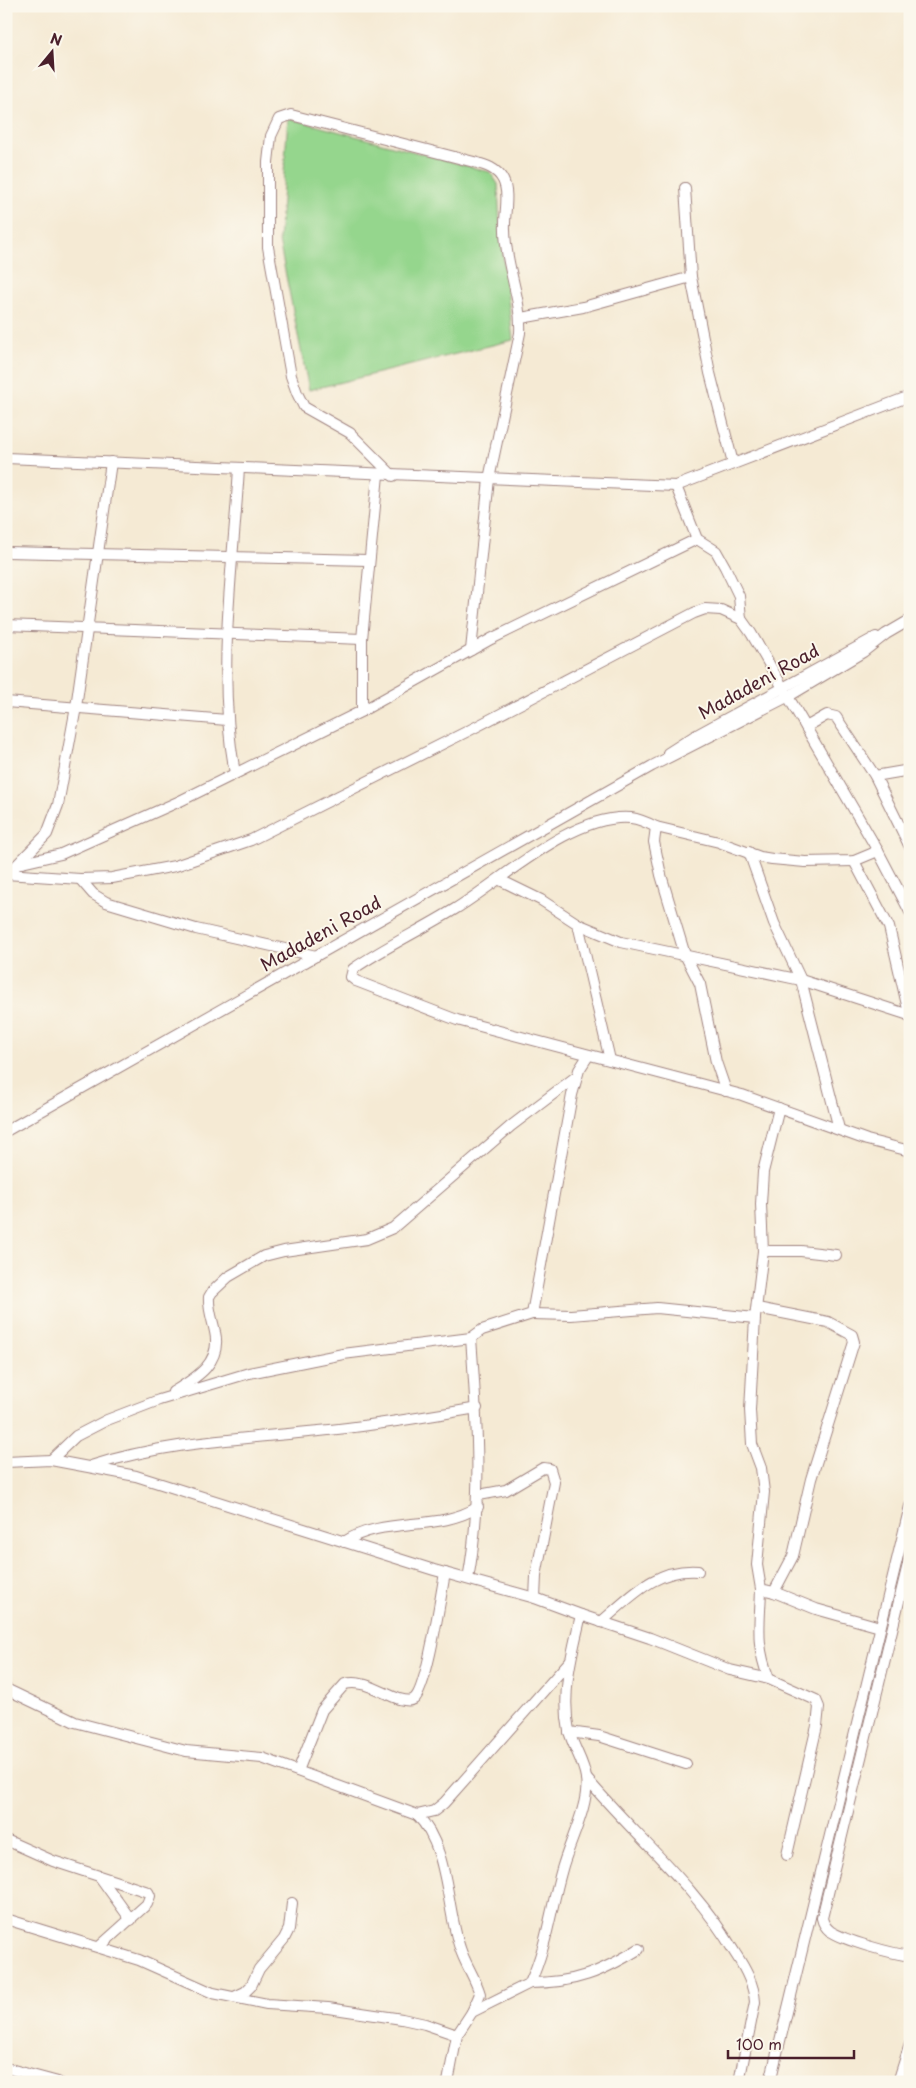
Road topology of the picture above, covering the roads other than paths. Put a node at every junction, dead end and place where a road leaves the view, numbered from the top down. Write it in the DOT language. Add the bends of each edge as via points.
graph roads {
  1 [pos="685,188"];
  2 [pos="691,277"];
  3 [pos="520,318"];
  4 [pos="910,396"];
  5 [pos="6,458"];
  6 [pos="111,462"];
  7 [pos="733,463"];
  8 [pos="239,468"];
  9 [pos="378,475"];
  10 [pos="393,476"];
  11 [pos="489,479"];
  12 [pos="676,486"];
  13 [pos="697,539"];
  14 [pos="6,552"];
  15 [pos="98,553"];
  16 [pos="234,558"];
  17 [pos="368,560"];
  18 [pos="741,619"];
  19 [pos="910,620"];
  20 [pos="6,625"];
  21 [pos="88,629"];
  22 [pos="227,634"];
  23 [pos="362,639"];
  24 [pos="470,650"];
  25 [pos="787,691"];
  26 [pos="6,702"];
  27 [pos="76,708"];
  28 [pos="362,711"];
  29 [pos="227,720"];
  30 [pos="806,727"];
  31 [pos="910,770"];
  32 [pos="235,773"];
  33 [pos="874,776"];
  34 [pos="656,827"];
  35 [pos="910,847"];
  36 [pos="878,851"];
  37 [pos="749,852"];
  38 [pos="854,861"];
  39 [pos="22,863"];
  40 [pos="7,874"];
  41 [pos="80,879"];
  42 [pos="500,880"];
  43 [pos="910,912"];
  44 [pos="578,924"];
  45 [pos="685,955"];
  46 [pos="316,956"];
  47 [pos="800,980"];
  48 [pos="909,1016"];
  49 [pos="588,1056"];
  50 [pos="610,1060"];
  51 [pos="577,1076"];
  52 [pos="726,1090"];
  53 [pos="779,1108"];
  54 [pos="839,1129"];
  55 [pos="6,1131"];
  56 [pos="910,1151"];
  57 [pos="763,1250"];
  58 [pos="836,1255"];
  59 [pos="756,1313"];
  60 [pos="532,1314"];
  61 [pos="471,1338"];
  62 [pos="159,1400"];
  63 [pos="476,1408"];
  64 [pos="51,1460"];
  65 [pos="6,1462"];
  66 [pos="90,1467"];
  67 [pos="479,1495"];
  68 [pos="910,1506"];
  69 [pos="478,1508"];
  70 [pos="344,1542"];
  71 [pos="910,1556"];
  72 [pos="698,1570"];
  73 [pos="445,1573"];
  74 [pos="468,1579"];
  75 [pos="760,1589"];
  76 [pos="774,1592"];
  77 [pos="535,1598"];
  78 [pos="581,1615"];
  79 [pos="601,1622"];
  80 [pos="880,1627"];
  81 [pos="570,1661"];
  82 [pos="769,1679"];
  83 [pos="865,1688"];
  84 [pos="6,1689"];
  85 [pos="877,1692"];
  86 [pos="570,1732"];
  87 [pos="686,1764"];
  88 [pos="298,1771"];
  89 [pos="586,1778"];
  90 [pos="416,1815"];
  91 [pos="6,1840"];
  92 [pos="787,1856"];
  93 [pos="100,1877"];
  94 [pos="292,1903"];
  95 [pos="6,1919"];
  96 [pos="131,1920"];
  97 [pos="99,1948"];
  98 [pos="639,1949"];
  99 [pos="910,1956"];
  100 [pos="530,1982"];
  101 [pos="233,1998"];
  102 [pos="472,2012"];
  103 [pos="456,2035"];
  104 [pos="910,2044"];
  105 [pos="6,2068"];
  106 [pos="899,2079"];
  107 [pos="58,2082"];
  108 [pos="448,2082"];
  109 [pos="739,2082"];
  110 [pos="770,2082"];
  1 -- 2 [label="street"];
  2 -- 3 [label="street" via="583,307"];
  2 -- 7 [label="street" via="710,373"];
  3 -- 10 [label="street" via="504,231 505,188 499,174 474,162 291,115 279,119 271,136 268,162 268,247 291,376 304,407 350,433"];
  3 -- 11 [label="street" via="512,376"];
  4 -- 7 [label="street"];
  5 -- 6 [label="street"];
  6 -- 8 [label="street"];
  6 -- 15 [label="street"];
  7 -- 12 [label="street"];
  8 -- 9 [label="street"];
  8 -- 16 [label="street"];
  9 -- 10 [label="street"];
  9 -- 17 [label="street"];
  10 -- 11 [label="street"];
  11 -- 12 [label="street"];
  11 -- 24 [label="street"];
  12 -- 13 [label="street"];
  13 -- 18 [label="street" via="720,556 739,596"];
  13 -- 24 [label="street"];
  14 -- 15 [label="street"];
  15 -- 16 [label="street"];
  15 -- 21 [label="street"];
  16 -- 17 [label="street"];
  16 -- 22 [label="street"];
  17 -- 23 [label="street"];
  18 -- 25 [label="street"];
  18 -- 41 [label="street" via="712,609 688,616 251,840 175,866 112,878"];
  19 -- 25 [label="street, Madadeni Road" via="863,652"];
  20 -- 21 [label="street"];
  21 -- 22 [label="street"];
  21 -- 27 [label="street"];
  22 -- 23 [label="street"];
  22 -- 29 [label="street" via="224,676"];
  23 -- 28 [label="street"];
  24 -- 28 [label="street"];
  25 -- 30 [label="street"];
  25 -- 46 [label="street, Madadeni Road"];
  26 -- 27 [label="street"];
  27 -- 29 [label="street"];
  27 -- 39 [label="street" via="51,826 42,842"];
  28 -- 32 [label="street"];
  29 -- 32 [label="street"];
  30 -- 33 [label="street" via="827,715 836,717"];
  30 -- 36 [label="street"];
  31 -- 33 [label="street"];
  32 -- 39 [label="street" via="82,846"];
  33 -- 35 [label="street"];
  34 -- 37 [label="street"];
  34 -- 42 [label="street" via="640,820 622,818 585,826 543,848"];
  34 -- 45 [label="street" via="656,856"];
  36 -- 38 [label="street"];
  36 -- 43 [label="street"];
  37 -- 38 [label="street" via="760,858 805,862"];
  37 -- 47 [label="street" via="774,923"];
  38 -- 48 [label="street" via="889,927"];
  39 -- 40 [label="street"];
  40 -- 41 [label="street"];
  41 -- 46 [label="street" via="93,894 106,902 196,929"];
  42 -- 44 [label="street" via="541,900"];
  42 -- 49 [label="street" via="372,956 353,969 351,977 457,1020"];
  44 -- 45 [label="street" via="640,948"];
  44 -- 50 [label="street"];
  45 -- 47 [label="street"];
  45 -- 52 [label="street" via="700,984 716,1062"];
  46 -- 55 [label="street, Madadeni Road"];
  47 -- 48 [label="street"];
  47 -- 54 [label="street"];
  49 -- 50 [label="street"];
  49 -- 51 [label="street"];
  50 -- 52 [label="street"];
  51 -- 60 [label="street"];
  51 -- 62 [label="street" via="511,1126 393,1228 367,1239 264,1256 228,1277 209,1297 217,1342 213,1359 202,1373"];
  52 -- 53 [label="street"];
  53 -- 54 [label="street"];
  53 -- 57 [label="street" via="763,1172"];
  54 -- 56 [label="street"];
  57 -- 58 [label="street" via="801,1250"];
  57 -- 59 [label="street"];
  59 -- 60 [label="street" via="658,1308 572,1315"];
  59 -- 75 [label="street" via="750,1421 764,1492 757,1572"];
  59 -- 76 [label="street" via="828,1322 852,1335 854,1342 814,1470 793,1556"];
  60 -- 61 [label="street" via="482,1330"];
  61 -- 62 [label="street" via="297,1362"];
  61 -- 63 [label="street"];
  62 -- 64 [label="street" via="87,1429"];
  63 -- 66 [label="street" via="319,1431 218,1440 127,1456"];
  63 -- 67 [label="street"];
  64 -- 65 [label="street"];
  64 -- 66 [label="street"];
  66 -- 70 [label="street" via="136,1476"];
  67 -- 69 [label="street"];
  67 -- 77 [label="street" via="506,1490 544,1468 553,1474"];
  68 -- 80 [label="street"];
  69 -- 70 [label="street" via="457,1516 366,1531"];
  69 -- 74 [label="street"];
  70 -- 73 [label="street"];
  71 -- 85 [label="street"];
  72 -- 79 [label="street" via="657,1577"];
  73 -- 74 [label="street"];
  73 -- 88 [label="street" via="428,1659 414,1699 401,1700 360,1683 345,1684 322,1710"];
  74 -- 77 [label="street"];
  75 -- 76 [label="street"];
  75 -- 82 [label="street" via="758,1642"];
  76 -- 80 [label="street" via="816,1609"];
  77 -- 78 [label="street"];
  78 -- 79 [label="street"];
  78 -- 81 [label="street"];
  79 -- 82 [label="street" via="730,1670"];
  80 -- 83 [label="street"];
  81 -- 86 [label="street" via="565,1695"];
  81 -- 90 [label="street" via="444,1803 434,1811"];
  82 -- 92 [label="street" via="816,1700 820,1707"];
  83 -- 85 [label="street"];
  83 -- 110 [label="street"];
  84 -- 88 [label="street" via="75,1722 186,1750 262,1758"];
  85 -- 99 [label="street" via="822,1918 830,1931"];
  86 -- 87 [label="street" via="599,1736"];
  86 -- 89 [label="street"];
  88 -- 90 [label="street"];
  89 -- 100 [label="street" via="581,1815 567,1850 543,1951"];
  89 -- 109 [label="street" via="698,1899 726,1936 746,1971 756,2002"];
  90 -- 102 [label="street" via="427,1825 437,1848 460,1950 480,1994"];
  91 -- 93 [label="street" via="44,1858"];
  93 -- 96 [label="street"];
  93 -- 96 [label="street" via="148,1892 148,1902"];
  94 -- 101 [label="street" via="289,1929 284,1939 259,1968 251,1986"];
  95 -- 97 [label="street"];
  96 -- 97 [label="street"];
  97 -- 101 [label="street" via="139,1960 191,1985"];
  98 -- 100 [label="street" via="605,1969 580,1977 555,1983"];
  100 -- 102 [label="street"];
  101 -- 103 [label="street" via="402,2019"];
  102 -- 103 [label="street"];
  103 -- 108 [label="street"];
  104 -- 106 [label="street"];
  105 -- 107 [label="street"];
}
